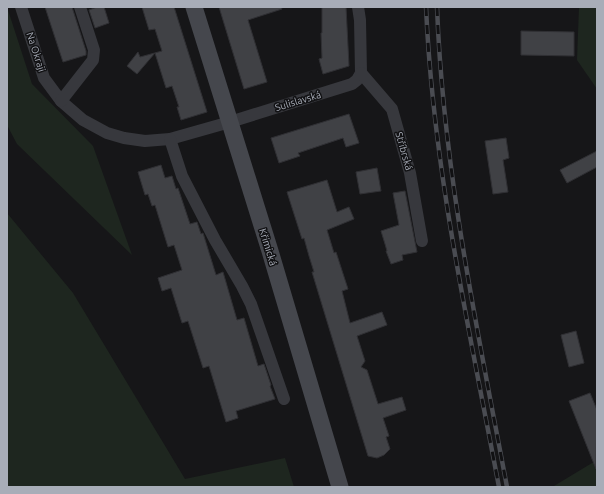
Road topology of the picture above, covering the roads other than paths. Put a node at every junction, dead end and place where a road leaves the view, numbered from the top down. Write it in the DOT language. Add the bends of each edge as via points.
graph roads {
  1 [pos="21,7"];
  2 [pos="80,7"];
  3 [pos="194,7"];
  4 [pos="358,7"];
  5 [pos="361,73"];
  6 [pos="61,101"];
  7 [pos="230,122"];
  8 [pos="170,139"];
  9 [pos="422,241"];
  10 [pos="284,399"];
  11 [pos="340,487"];
  1 -- 6 [label="street, Na Okraji" via="44,78"];
  2 -- 6 [label="street" via="94,50 93,60"];
  3 -- 7 [label="main road, Křimická"];
  4 -- 5 [label="street"];
  5 -- 7 [label="street, Sulislavská" via="352,84"];
  5 -- 9 [label="street, Stříbrská" via="392,109 410,174"];
  6 -- 8 [label="street, Na Okraji" via="83,120 107,133 145,141"];
  7 -- 8 [label="street, Na Okraji"];
  7 -- 11 [label="main road, Křimická"];
  8 -- 10 [label="street" via="182,176 251,304"];
}
